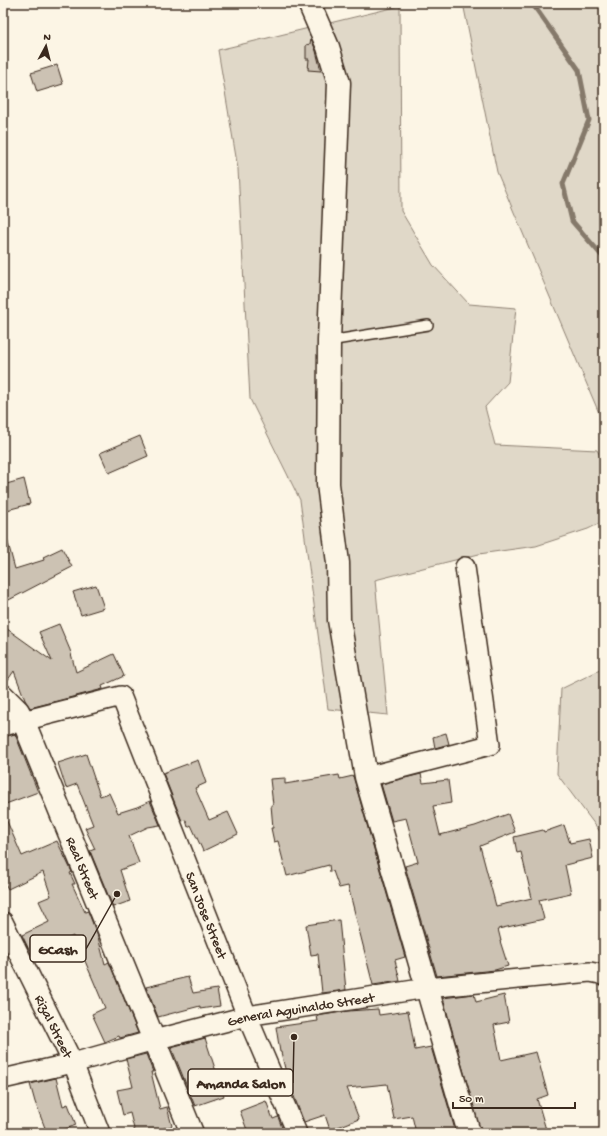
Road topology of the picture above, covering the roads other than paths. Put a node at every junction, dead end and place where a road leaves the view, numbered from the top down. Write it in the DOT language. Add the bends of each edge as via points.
graph roads {
  1 [pos="309,3"];
  2 [pos="428,325"];
  3 [pos="329,341"];
  4 [pos="465,566"];
  5 [pos="3,696"];
  6 [pos="13,723"];
  7 [pos="366,777"];
  8 [pos="3,922"];
  9 [pos="604,976"];
  10 [pos="427,988"];
  11 [pos="247,1016"];
  12 [pos="154,1040"];
  13 [pos="73,1063"];
  14 [pos="3,1079"];
  15 [pos="100,1133"];
  16 [pos="192,1133"];
  17 [pos="297,1133"];
  18 [pos="469,1133"];
  1 -- 3 [label="street" via="328,46 339,83"];
  2 -- 3 [label="lane"];
  3 -- 7 [label="street" via="328,484 338,563 338,620"];
  4 -- 7 [label="street" via="490,745"];
  5 -- 6 [label="street, Real Street" via="18,711"];
  6 -- 11 [label="street, San Jose Street" via="121,696"];
  6 -- 12 [label="street, Real Street"];
  7 -- 10 [label="street"];
  8 -- 13 [label="street, Rizal Street"];
  9 -- 10 [label="street, General Aguinaldo Street" via="590,972"];
  10 -- 11 [label="street, General Aguinaldo Street"];
  10 -- 18 [label="street"];
  11 -- 12 [label="street, General Aguinaldo Street"];
  11 -- 17 [label="street, San Jose Street"];
  12 -- 13 [label="street, General Aguinaldo Street"];
  12 -- 16 [label="street, Real Street"];
  13 -- 14 [label="street, General Aguinaldo Street"];
  13 -- 15 [label="street, Rizal Street"];
}
